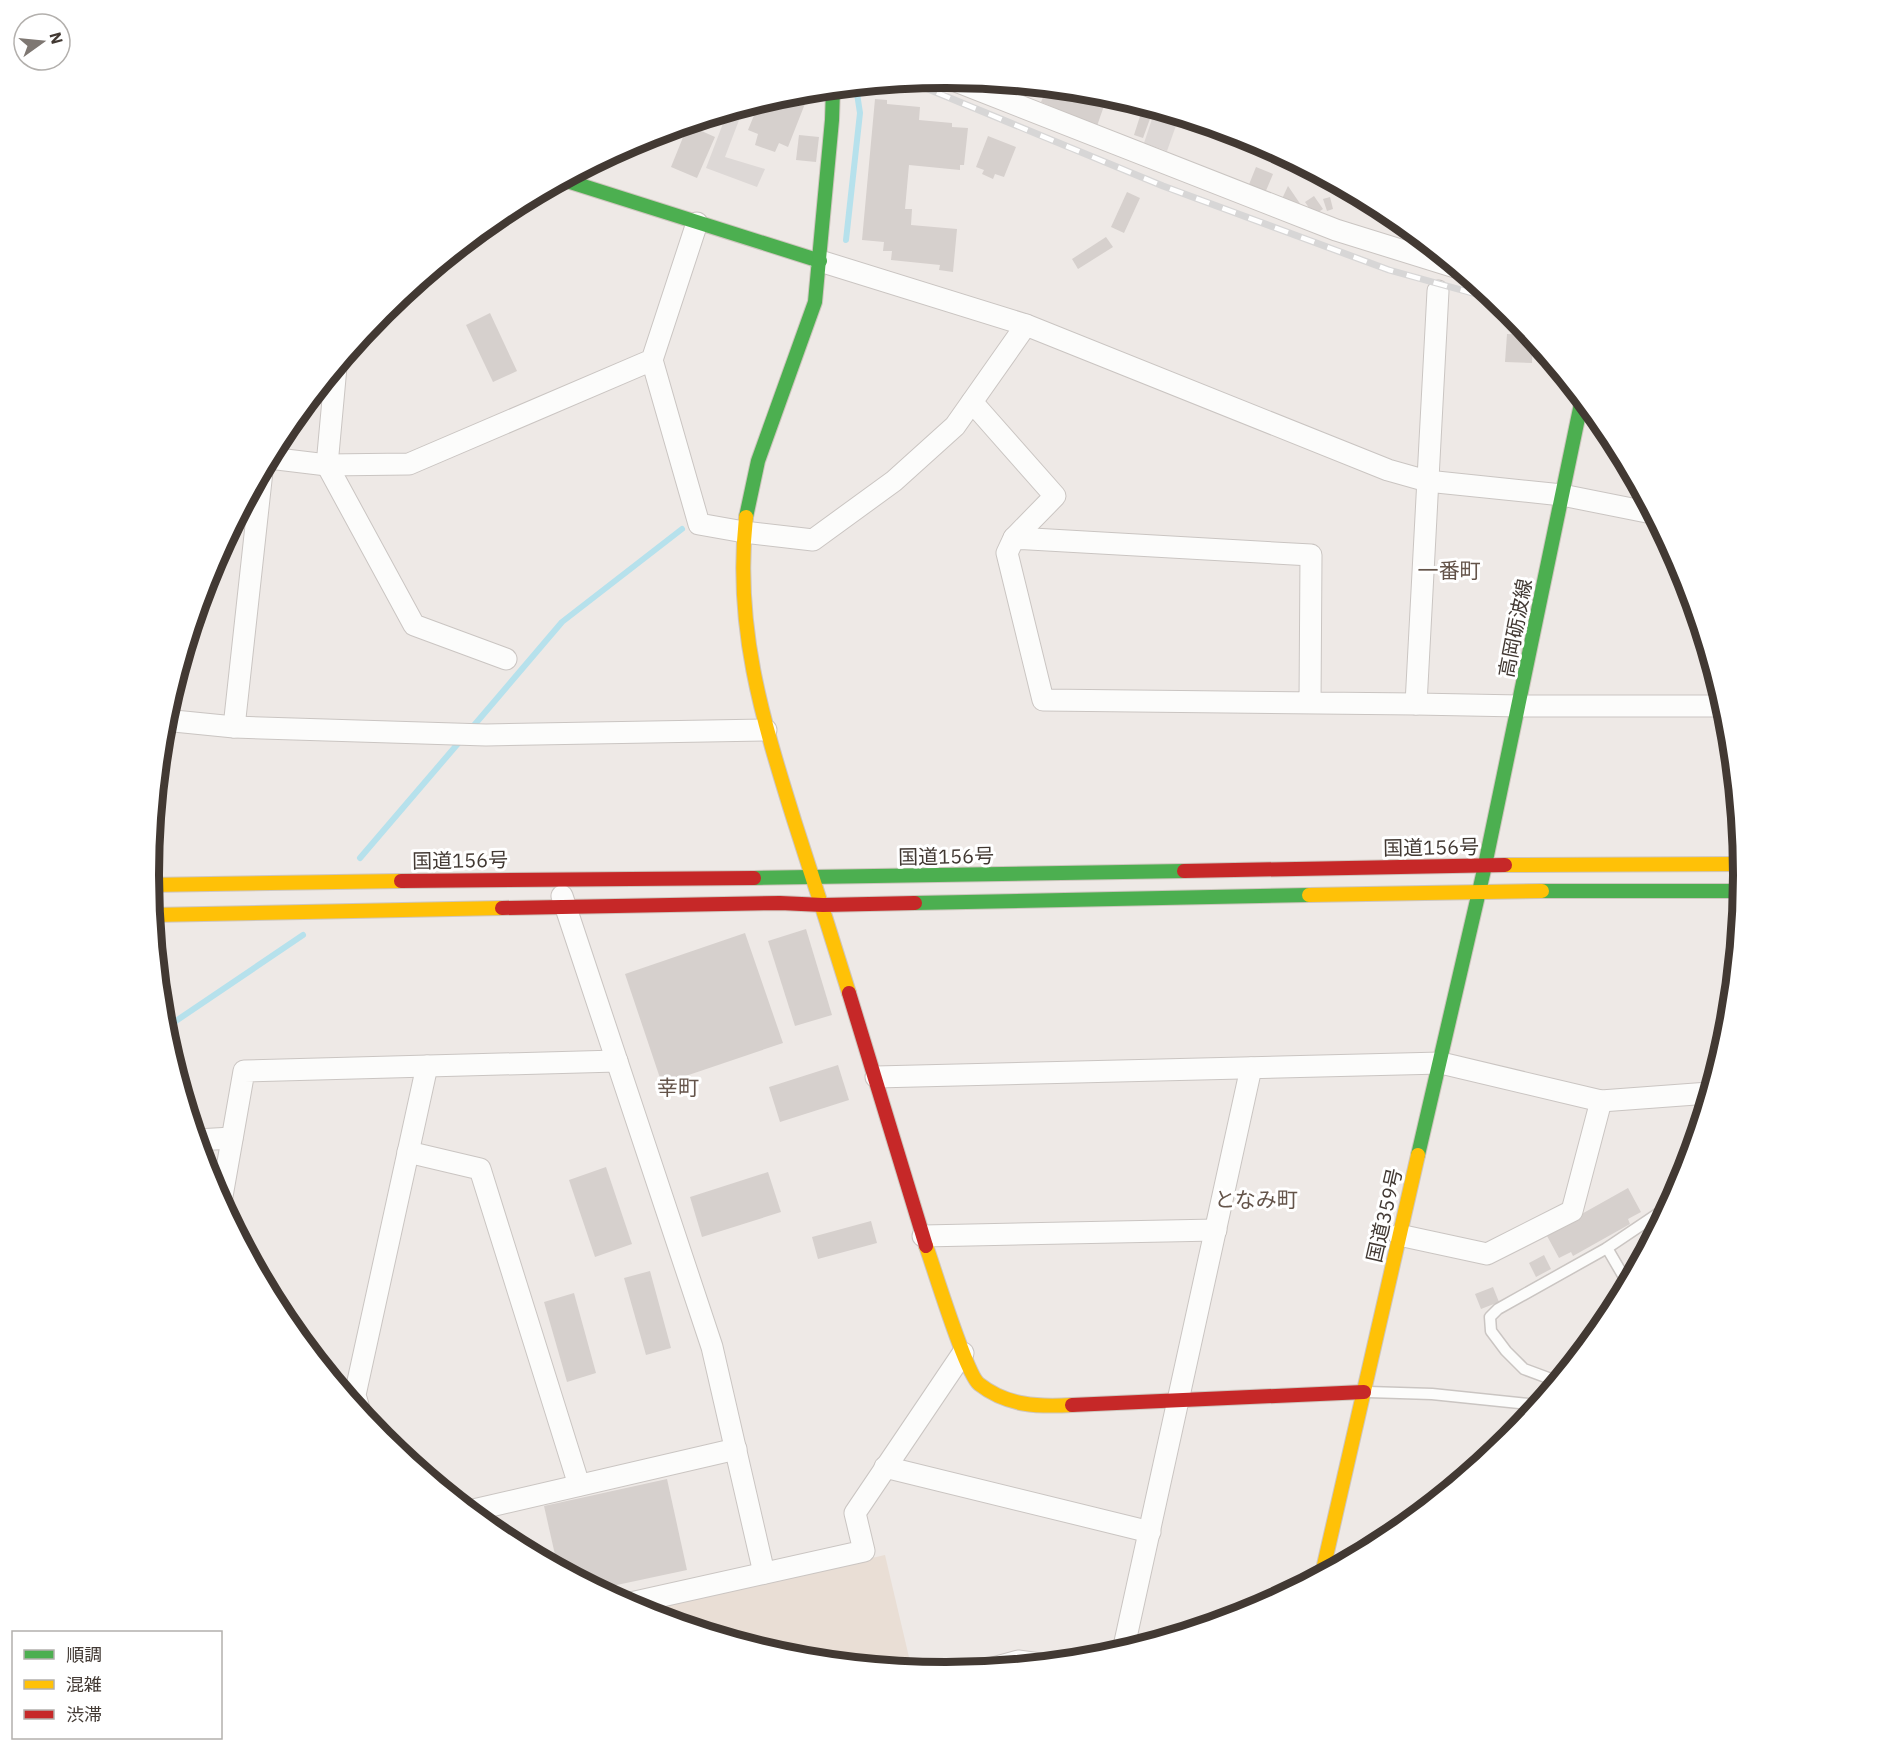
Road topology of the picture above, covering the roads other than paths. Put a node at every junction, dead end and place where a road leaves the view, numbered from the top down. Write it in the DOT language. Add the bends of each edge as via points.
graph roads {
  1 [pos="976,89"];
  2 [pos="833,97"];
  3 [pos="573,183"];
  4 [pos="696,224"];
  5 [pos="1433,258"];
  6 [pos="820,261"];
  7 [pos="1438,291"];
  8 [pos="1026,325"];
  9 [pos="652,360"];
  10 [pos="335,380"];
  11 [pos="972,402"];
  12 [pos="1580,410"];
  13 [pos="279,459"];
  14 [pos="327,465"];
  15 [pos="1426,481"];
  16 [pos="260,490"];
  17 [pos="1562,495"];
  18 [pos="1644,511"];
  19 [pos="744,532"];
  20 [pos="1014,538"];
  21 [pos="506,659"];
  22 [pos="1310,703"];
  23 [pos="1416,704"];
  24 [pos="1520,706"];
  25 [pos="1714,706"];
  26 [pos="174,721"];
  27 [pos="234,728"];
  28 [pos="766,730"];
  29 [pos="1733,864"];
  30 [pos="1485,865"];
  31 [pos="556,878"];
  32 [pos="813,878"];
  33 [pos="159,885"];
  34 [pos="1480,891"];
  35 [pos="1732,891"];
  36 [pos="822,905"];
  37 [pos="566,909"];
  38 [pos="161,915"];
  39 [pos="617,1061"];
  40 [pos="1441,1063"];
  41 [pos="427,1066"];
  42 [pos="1251,1068"];
  43 [pos="876,1077"];
  44 [pos="1702,1094"];
  45 [pos="1600,1101"];
  46 [pos="232,1138"];
  47 [pos="205,1140"];
  48 [pos="408,1152"];
  49 [pos="224,1187"];
  50 [pos="1655,1216"];
  51 [pos="1216,1230"];
  52 [pos="1399,1235"];
  53 [pos="923,1236"];
  54 [pos="1607,1248"];
  55 [pos="1623,1276"];
  56 [pos="963,1353"];
  57 [pos="1550,1379"];
  58 [pos="1364,1392"];
  59 [pos="355,1395"];
  60 [pos="1179,1400"];
  61 [pos="1529,1404"];
  62 [pos="736,1449"];
  63 [pos="885,1467"];
  64 [pos="579,1485"];
  65 [pos="479,1509"];
  66 [pos="1150,1532"];
  67 [pos="1324,1565"];
  68 [pos="764,1573"];
  69 [pos="640,1601"];
  70 [pos="1125,1641"];
  1 -- 5 [label="street" via="1336,230"];
  2 -- 6 [label="main road"];
  3 -- 4 [label="main road"];
  4 -- 6 [label="main road"];
  4 -- 9 [label="street"];
  6 -- 8 [label="street"];
  6 -- 19 [label="main road" via="815,302 758,461"];
  7 -- 15 [label="street"];
  8 -- 11 [label="street"];
  8 -- 15 [label="street" via="1388,470"];
  9 -- 14 [label="street" via="409,464"];
  9 -- 19 [label="street" via="699,524"];
  10 -- 14 [label="street"];
  11 -- 19 [label="street" via="955,426 894,481 813,540"];
  11 -- 20 [label="street" via="1055,496"];
  12 -- 17 [label="main road, 高岡砺波線"];
  13 -- 14 [label="street"];
  14 -- 21 [label="street" via="414,625"];
  15 -- 17 [label="street"];
  15 -- 23 [label="street"];
  16 -- 27 [label="street"];
  17 -- 18 [label="street"];
  17 -- 24 [label="main road, 高岡砺波線"];
  19 -- 28 [label="main road" via="745,622"];
  20 -- 22 [label="street" via="1007,553 1043,700"];
  20 -- 22 [label="street" via="1311,555"];
  22 -- 23 [label="street"];
  23 -- 24 [label="street"];
  24 -- 25 [label="street"];
  24 -- 30 [label="main road, 高岡砺波線"];
  26 -- 27 [label="street"];
  27 -- 28 [label="street" via="486,735"];
  28 -- 32 [label="main road"];
  29 -- 30 [label="main road, 国道156号"];
  30 -- 32 [label="main road, 国道156号"];
  30 -- 34 [label="main road, 国道359号"];
  31 -- 32 [label="main road, 国道156号"];
  31 -- 33 [label="main road, 国道156号"];
  31 -- 37 [label="street"];
  32 -- 36 [label="main road"];
  34 -- 35 [label="main road"];
  34 -- 36 [label="main road"];
  34 -- 40 [label="main road, 国道359号"];
  36 -- 37 [label="main road"];
  36 -- 43 [label="main road"];
  37 -- 38 [label="main road"];
  37 -- 39 [label="street"];
  39 -- 41 [label="street"];
  39 -- 62 [label="street" via="712,1347"];
  40 -- 42 [label="street"];
  40 -- 45 [label="street"];
  40 -- 52 [label="main road, 国道359号"];
  41 -- 46 [label="street" via="244,1071"];
  41 -- 48 [label="street"];
  42 -- 43 [label="street"];
  42 -- 51 [label="street"];
  43 -- 53 [label="main road"];
  44 -- 45 [label="street"];
  45 -- 52 [label="street" via="1572,1211 1487,1254"];
  46 -- 47 [label="street"];
  46 -- 49 [label="street"];
  48 -- 59 [label="street"];
  48 -- 64 [label="street" via="480,1169"];
  50 -- 54 [label="lane"];
  51 -- 53 [label="street"];
  51 -- 60 [label="street"];
  52 -- 58 [label="main road, 国道359号"];
  53 -- 56 [label="main road"];
  54 -- 55 [label="lane"];
  54 -- 57 [label="lane" via="1490,1317 1491,1331 1506,1351 1524,1369"];
  56 -- 60 [label="main road" via="977,1383 1013,1403 1057,1406"];
  56 -- 63 [label="street"];
  58 -- 60 [label="main road"];
  58 -- 61 [label="lane"];
  58 -- 67 [label="main road, 国道359号"];
  60 -- 66 [label="street"];
  62 -- 64 [label="street"];
  62 -- 68 [label="street"];
  63 -- 66 [label="street"];
  63 -- 68 [label="street" via="855,1513 864,1551"];
  64 -- 65 [label="street"];
  66 -- 70 [label="street"];
  68 -- 69 [label="street"];
}
